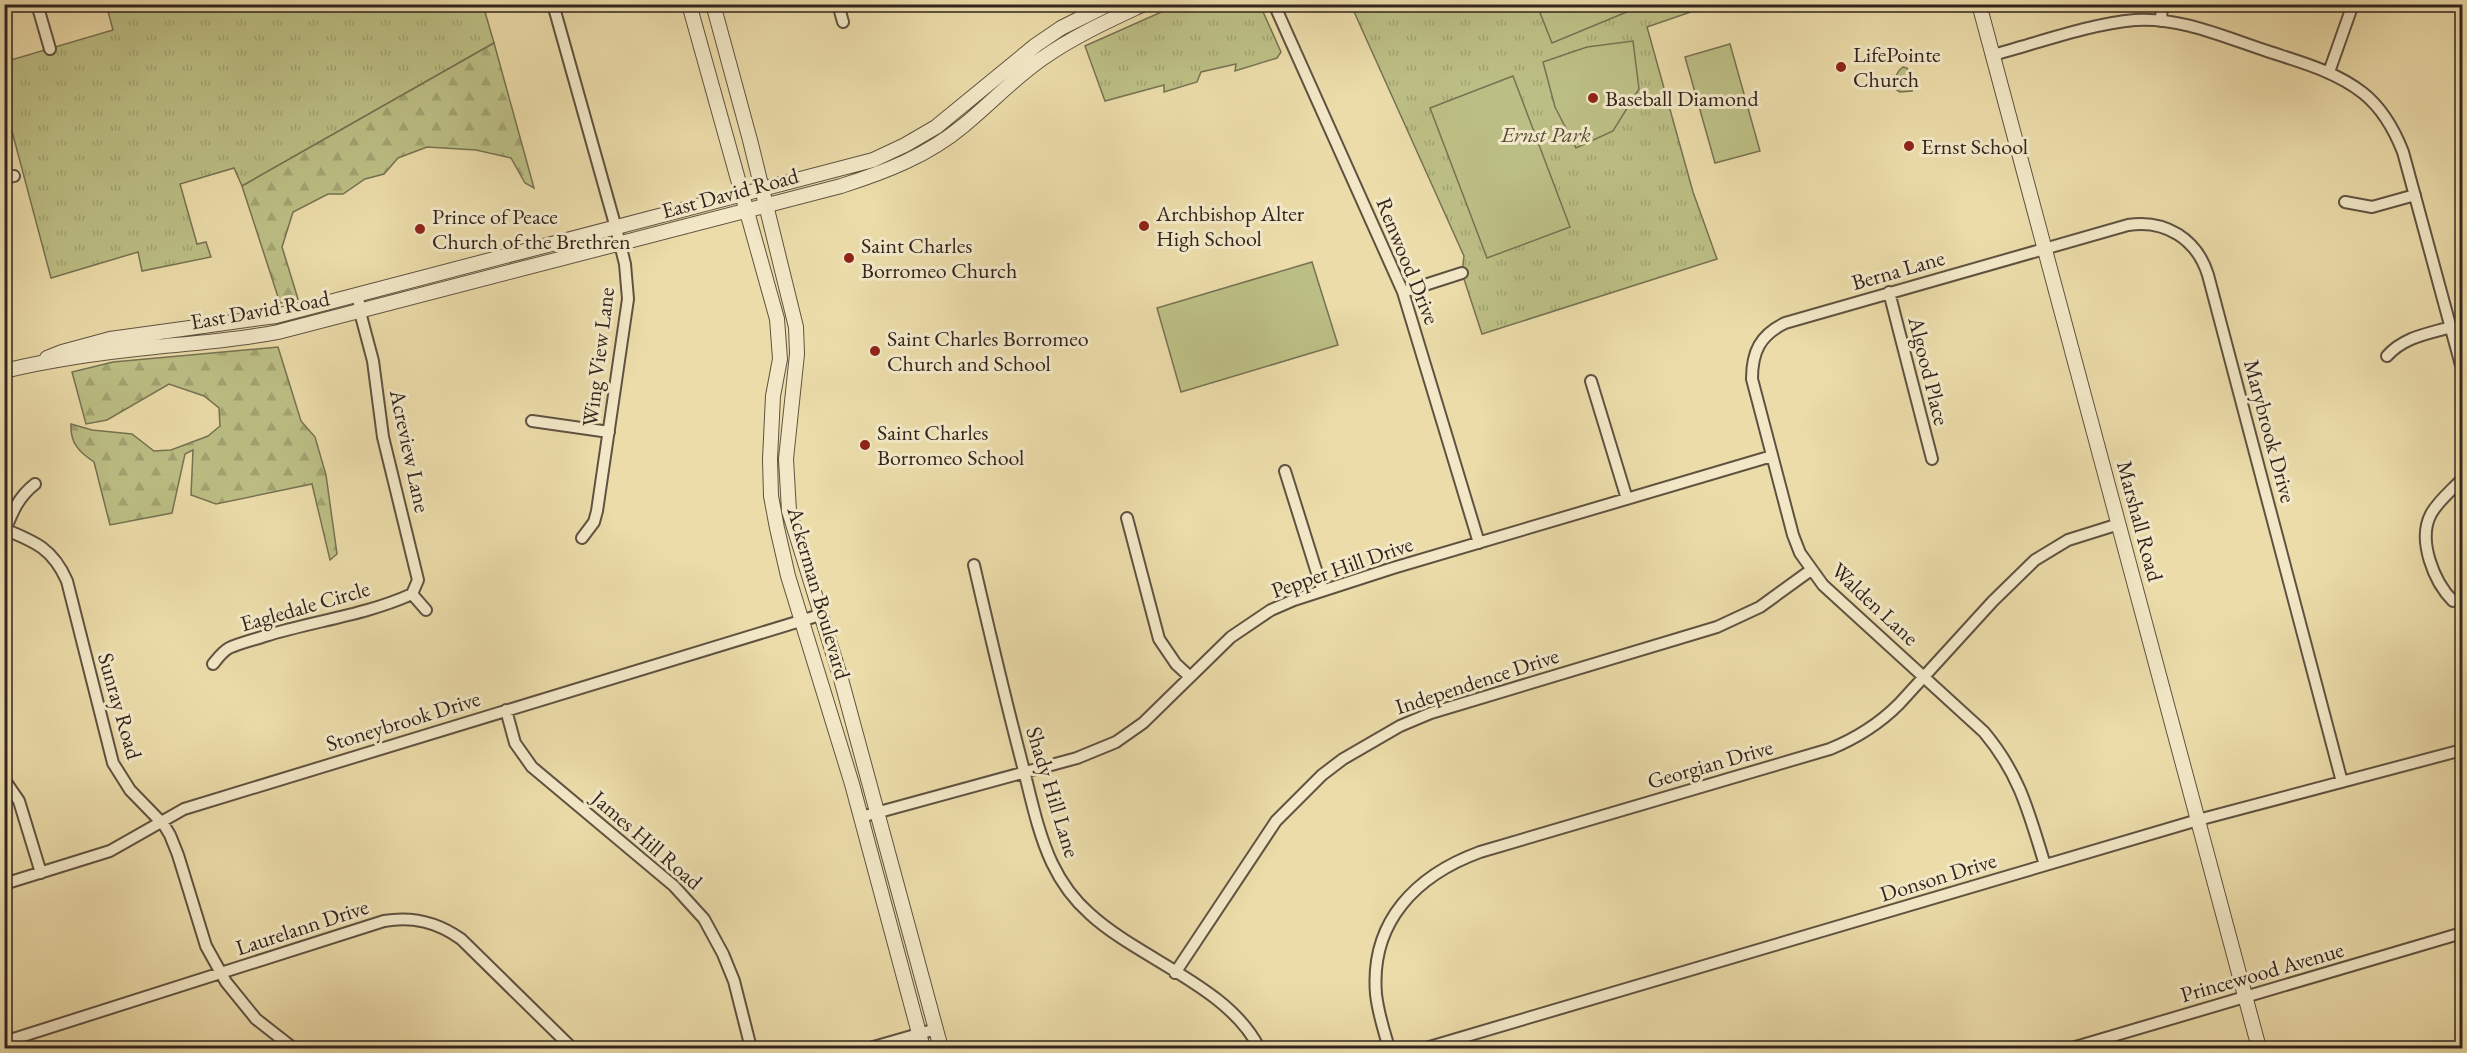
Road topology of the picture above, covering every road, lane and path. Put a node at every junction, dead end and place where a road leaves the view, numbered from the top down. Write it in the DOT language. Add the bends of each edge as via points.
graph roads {
  1 [pos="37,4"];
  2 [pos="553,4"];
  3 [pos="689,4"];
  4 [pos="713,4"];
  5 [pos="838,4"];
  6 [pos="1109,4"];
  7 [pos="1144,4"];
  8 [pos="1274,4"];
  9 [pos="1979,4"];
  10 [pos="2162,4"];
  11 [pos="2353,4"];
  12 [pos="2161,21"];
  13 [pos="843,22"];
  14 [pos="50,49"];
  15 [pos="1993,55"];
  16 [pos="2329,72"];
  17 [pos="762,189"];
  18 [pos="742,194"];
  19 [pos="2415,195"];
  20 [pos="2345,202"];
  21 [pos="766,206"];
  22 [pos="748,210"];
  23 [pos="616,228"];
  24 [pos="620,244"];
  25 [pos="2045,247"];
  26 [pos="1462,273"];
  27 [pos="1403,292"];
  28 [pos="1889,292"];
  29 [pos="358,295"];
  30 [pos="360,312"];
  31 [pos="291,313"];
  32 [pos="2451,327"];
  33 [pos="1764,337"];
  34 [pos="2387,356"];
  35 [pos="34,364"];
  36 [pos="2463,369"];
  37 [pos="4,371"];
  38 [pos="1591,381"];
  39 [pos="532,421"];
  40 [pos="609,432"];
  41 [pos="1772,456"];
  42 [pos="1932,459"];
  43 [pos="1285,471"];
  44 [pos="2463,479"];
  45 [pos="35,484"];
  46 [pos="1627,499"];
  47 [pos="1127,518"];
  48 [pos="2120,524"];
  49 [pos="5,530"];
  50 [pos="582,538"];
  51 [pos="1479,543"];
  52 [pos="974,565"];
  53 [pos="1811,570"];
  54 [pos="1322,589"];
  55 [pos="412,594"];
  56 [pos="2453,601"];
  57 [pos="426,610"];
  58 [pos="820,615"];
  59 [pos="804,620"];
  60 [pos="213,664"];
  61 [pos="1189,676"];
  62 [pos="1924,676"];
  63 [pos="506,710"];
  64 [pos="2463,750"];
  65 [pos="1024,772"];
  66 [pos="4,779"];
  67 [pos="2342,782"];
  68 [pos="877,813"];
  69 [pos="861,818"];
  70 [pos="2198,820"];
  71 [pos="160,821"];
  72 [pos="2045,865"];
  73 [pos="41,873"];
  74 [pos="4,884"];
  75 [pos="2463,933"];
  76 [pos="1175,972"];
  77 [pos="222,975"];
  78 [pos="2245,996"];
  79 [pos="936,1029"];
  80 [pos="919,1034"];
  81 [pos="4,1042"];
  82 [pos="293,1048"];
  83 [pos="572,1048"];
  84 [pos="751,1048"];
  85 [pos="870,1048"];
  86 [pos="923,1048"];
  87 [pos="941,1048"];
  88 [pos="1259,1048"];
  89 [pos="1389,1048"];
  90 [pos="1426,1048"];
  91 [pos="2072,1048"];
  92 [pos="2259,1048"];
  1 -- 14 [label="street"];
  2 -- 23 [label="street, Wing View Lane"];
  3 -- 18 [label="street, Ackerman Boulevard"];
  4 -- 17 [label="street, Ackerman Boulevard"];
  5 -- 13 [label="street"];
  6 -- 17 [label="street, East David Road" via="1036,45 949,118 917,139 873,160"];
  7 -- 21 [label="street, East David Road" via="1043,57 962,128 912,160 851,183"];
  8 -- 27 [label="street, Renwood Drive"];
  9 -- 15 [label="street, Marshall Road"];
  10 -- 12 [label="street"];
  11 -- 16 [label="street"];
  12 -- 15 [label="street" via="2116,23"];
  12 -- 16 [label="street" via="2193,26"];
  15 -- 25 [label="street, Marshall Road"];
  16 -- 19 [label="street" via="2364,93 2388,120 2403,152"];
  17 -- 18 [label="street, East David Road"];
  17 -- 21 [label="street, Ackerman Boulevard"];
  18 -- 22 [label="street, Ackerman Boulevard"];
  18 -- 23 [label="street, East David Road"];
  19 -- 20 [label="street" via="2372,207"];
  19 -- 32 [label="street"];
  21 -- 22 [label="street, East David Road"];
  21 -- 58 [label="street, Ackerman Boulevard" via="798,342 786,459 789,511"];
  22 -- 24 [label="street, East David Road"];
  22 -- 59 [label="street, Ackerman Boulevard" via="780,338 773,396 771,496 788,576"];
  23 -- 24 [label="street, Wing View Lane"];
  23 -- 29 [label="street, East David Road"];
  24 -- 30 [label="street, East David Road"];
  24 -- 40 [label="street, Wing View Lane" via="628,299"];
  25 -- 28 [label="street, Berna Lane"];
  25 -- 48 [label="street, Marshall Road"];
  25 -- 67 [label="street, Marybrook Drive" via="2128,225 2150,224 2163,226 2186,239 2205,264"];
  26 -- 27 [label="street"];
  27 -- 51 [label="street, Renwood Drive"];
  28 -- 33 [label="street, Berna Lane" via="1785,323"];
  28 -- 42 [label="street, Algood Place"];
  29 -- 30 [label="street, Acreview Lane"];
  29 -- 31 [label="street, East David Road"];
  30 -- 31 [label="street" via="339,306 309,314"];
  30 -- 35 [label="street, East David Road" via="244,339 117,351"];
  30 -- 55 [label="street, Acreview Lane" via="373,361 383,437 418,580"];
  31 -- 35 [label="street, East David Road" via="110,339"];
  32 -- 34 [label="street" via="2412,338"];
  32 -- 36 [label="street"];
  33 -- 41 [label="street, Walden Lane" via="1754,353 1752,379"];
  35 -- 37 [label="street, East David Road"];
  38 -- 46 [label="street"];
  39 -- 40 [label="street"];
  40 -- 50 [label="street, Wing View Lane" via="597,511"];
  41 -- 46 [label="street, Pepper Hill Drive"];
  41 -- 53 [label="street, Walden Lane" via="1792,534"];
  43 -- 54 [label="street"];
  44 -- 56 [label="street" via="2435,507 2426,525 2429,556 2439,583"];
  45 -- 49 [label="street" via="17,503"];
  46 -- 51 [label="street, Pepper Hill Drive"];
  47 -- 61 [label="street" via="1159,639"];
  48 -- 62 [label="street, Georgian Drive" via="2068,540 2035,560"];
  48 -- 70 [label="street, Marshall Road"];
  49 -- 71 [label="street, Sunray Road" via="46,549 62,568 113,764 130,790"];
  51 -- 54 [label="street, Pepper Hill Drive"];
  52 -- 65 [label="street, Shady Hill Lane"];
  53 -- 62 [label="street, Walden Lane" via="1836,598"];
  53 -- 76 [label="street, Independence Drive" via="1760,607 1717,627 1431,713 1371,741 1322,775 1276,821"];
  54 -- 61 [label="street, Pepper Hill Drive" via="1252,622"];
  55 -- 57 [label="street"];
  55 -- 60 [label="street, Eagledale Circle" via="231,647"];
  58 -- 59 [label="street, Stoneybrook Drive"];
  58 -- 68 [label="street, Ackerman Boulevard"];
  59 -- 63 [label="street, Stoneybrook Drive"];
  59 -- 69 [label="street, Ackerman Boulevard"];
  61 -- 65 [label="street, Pepper Hill Drive" via="1143,723 1116,742 1077,758"];
  62 -- 72 [label="street, Walden Lane" via="1984,732 2010,766"];
  62 -- 89 [label="street, Georgian Drive" via="1884,719 1830,749 1480,852 1440,869 1409,895 1382,943 1376,995"];
  63 -- 71 [label="street, Stoneybrook Drive" via="184,809"];
  63 -- 84 [label="street, James Hill Road" via="515,743 532,766 674,886 704,919 734,981"];
  64 -- 67 [label="street, Donson Drive"];
  65 -- 68 [label="street, Pepper Hill Drive"];
  65 -- 76 [label="street, Shady Hill Lane" via="1048,854 1075,899 1109,930"];
  66 -- 73 [label="street" via="18,801"];
  67 -- 70 [label="street, Donson Drive"];
  68 -- 69 [label="street, Pepper Hill Drive"];
  68 -- 79 [label="street, Ackerman Boulevard"];
  69 -- 80 [label="street, Ackerman Boulevard"];
  70 -- 72 [label="street, Donson Drive"];
  70 -- 78 [label="street, Marshall Road"];
  71 -- 73 [label="street, Stoneybrook Drive" via="110,851"];
  71 -- 77 [label="street, Sunray Road" via="170,835 206,946"];
  72 -- 90 [label="street, Donson Drive"];
  73 -- 74 [label="street, Stoneybrook Drive"];
  75 -- 78 [label="street, Princewood Avenue"];
  76 -- 88 [label="street, Shady Hill Lane" via="1234,1014"];
  77 -- 81 [label="street, Laurelann Drive"];
  77 -- 82 [label="street, Sunray Road" via="256,1018"];
  77 -- 83 [label="street, Laurelann Drive" via="384,921 423,921 461,939"];
  78 -- 91 [label="street, Princewood Avenue"];
  78 -- 92 [label="street, Marshall Road"];
  79 -- 80 [label="street"];
  79 -- 87 [label="street, Ackerman Boulevard"];
  80 -- 85 [label="street"];
  80 -- 86 [label="street, Ackerman Boulevard"];
}
